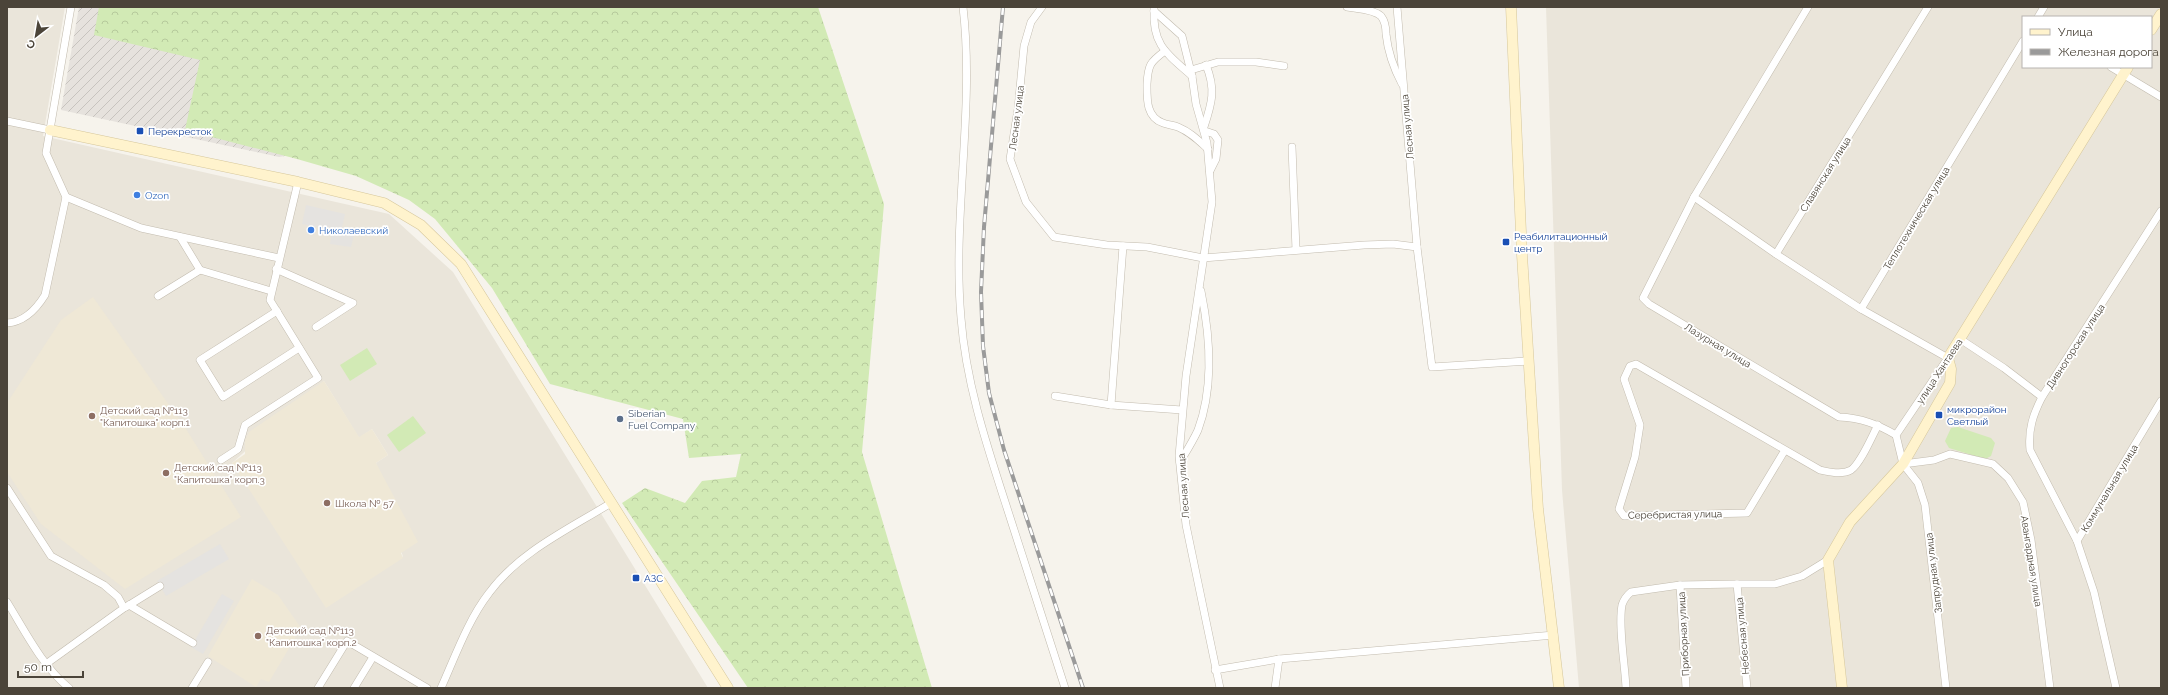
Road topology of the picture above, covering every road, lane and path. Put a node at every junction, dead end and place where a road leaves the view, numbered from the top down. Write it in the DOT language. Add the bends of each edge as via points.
graph roads {
  1 [pos="71,7"];
  2 [pos="963,7"];
  3 [pos="1042,7"];
  4 [pos="1347,7"];
  5 [pos="1397,7"];
  6 [pos="1511,7"];
  7 [pos="1808,7"];
  8 [pos="1928,7"];
  9 [pos="2044,7"];
  10 [pos="1154,9"];
  11 [pos="2161,14"];
  12 [pos="2039,16"];
  13 [pos="2152,28"];
  14 [pos="2022,43"];
  15 [pos="1165,51"];
  16 [pos="1206,65"];
  17 [pos="1284,66"];
  18 [pos="2115,68"];
  19 [pos="2126,71"];
  20 [pos="1192,73"];
  21 [pos="1404,89"];
  22 [pos="2161,97"];
  23 [pos="7,121"];
  24 [pos="1204,129"];
  25 [pos="50,130"];
  26 [pos="1292,147"];
  27 [pos="1208,148"];
  28 [pos="1210,171"];
  29 [pos="298,182"];
  30 [pos="66,197"];
  31 [pos="1694,197"];
  32 [pos="2161,211"];
  33 [pos="180,237"];
  34 [pos="1123,246"];
  35 [pos="1417,247"];
  36 [pos="1296,250"];
  37 [pos="1776,254"];
  38 [pos="279,258"];
  39 [pos="1203,258"];
  40 [pos="276,269"];
  41 [pos="200,270"];
  42 [pos="1199,285"];
  43 [pos="271,291"];
  44 [pos="158,296"];
  45 [pos="1861,309"];
  46 [pos="277,311"];
  47 [pos="7,323"];
  48 [pos="316,326"];
  49 [pos="1960,339"];
  50 [pos="299,348"];
  51 [pos="1948,358"];
  52 [pos="1528,361"];
  53 [pos="1055,396"];
  54 [pos="2042,397"];
  55 [pos="2161,401"];
  56 [pos="1111,405"];
  57 [pos="1182,410"];
  58 [pos="1878,425"];
  59 [pos="1896,436"];
  60 [pos="1785,450"];
  61 [pos="221,460"];
  62 [pos="1180,462"];
  63 [pos="1903,464"];
  64 [pos="7,488"];
  65 [pos="611,503"];
  66 [pos="2077,541"];
  67 [pos="1828,560"];
  68 [pos="1737,584"];
  69 [pos="160,586"];
  70 [pos="1680,586"];
  71 [pos="7,602"];
  72 [pos="126,606"];
  73 [pos="1554,635"];
  74 [pos="193,643"];
  75 [pos="373,657"];
  76 [pos="1279,659"];
  77 [pos="208,662"];
  78 [pos="46,664"];
  79 [pos="1215,670"];
  80 [pos="69,688"];
  81 [pos="192,688"];
  82 [pos="318,688"];
  83 [pos="354,688"];
  84 [pos="427,688"];
  85 [pos="441,688"];
  86 [pos="728,688"];
  87 [pos="1065,688"];
  88 [pos="1220,688"];
  89 [pos="1275,688"];
  90 [pos="1559,688"];
  91 [pos="1626,688"];
  92 [pos="1686,688"];
  93 [pos="1746,688"];
  94 [pos="1842,688"];
  95 [pos="1946,688"];
  96 [pos="2050,688"];
  97 [pos="2116,688"];
  1 -- 25 [label="street"];
  2 -- 87 [label="street" via="967,43 960,242 960,316 964,356 982,429"];
  3 -- 34 [label="street, Лесная улица" via="1031,22 1024,46 1010,159 1026,202 1054,237"];
  4 -- 21 [label="street" via="1370,11 1380,16 1385,24 1391,63"];
  5 -- 21 [label="street, Лесная улица"];
  6 -- 52 [label="street"];
  7 -- 31 [label="street, Лазурная улица"];
  8 -- 37 [label="street, Славянская улица"];
  9 -- 12 [label="street"];
  10 -- 15 [label="street" via="1154,31"];
  10 -- 20 [label="street, Лесная улица" via="1182,36"];
  11 -- 13 [label="street"];
  14 -- 45 [label="street, Теплотехническая улица"];
  15 -- 20 [label="street"];
  15 -- 27 [label="street" via="1152,60 1148,69 1146,103 1152,116 1162,123 1176,126 1191,134"];
  16 -- 17 [label="street" via="1218,62 1256,62"];
  16 -- 20 [label="street"];
  16 -- 24 [label="street" via="1212,79 1213,92"];
  18 -- 19 [label="street"];
  19 -- 22 [label="street"];
  19 -- 49 [label="street, улица Хантаева"];
  20 -- 24 [label="street, Лесная улица" via="1196,104"];
  21 -- 35 [label="street, Лесная улица"];
  23 -- 25 [label="street"];
  24 -- 27 [label="street, Лесная улица"];
  24 -- 28 [label="street" via="1214,134 1218,140 1219,148"];
  25 -- 29 [label="street"];
  25 -- 30 [label="street" via="46,152"];
  26 -- 36 [label="street"];
  27 -- 28 [label="street, Лесная улица"];
  28 -- 39 [label="street, Лесная улица" via="1212,202"];
  29 -- 38 [label="street"];
  29 -- 65 [label="street" via="384,203 420,225 461,264"];
  30 -- 33 [label="street" via="141,228"];
  30 -- 47 [label="street" via="45,295 37,308 18,320"];
  31 -- 37 [label="street"];
  31 -- 58 [label="street, Лазурная улица" via="1643,298 1649,304 1839,417 1857,417"];
  32 -- 54 [label="street, Дивногорская улица"];
  33 -- 38 [label="street"];
  33 -- 41 [label="street"];
  34 -- 39 [label="street, Лесная улица" via="1147,247"];
  34 -- 56 [label="street"];
  35 -- 36 [label="street" via="1378,244"];
  35 -- 52 [label="street, Лесная улица" via="1432,367"];
  36 -- 39 [label="street"];
  37 -- 45 [label="street"];
  38 -- 40 [label="street"];
  39 -- 42 [label="street, Лесная улица"];
  40 -- 43 [label="street"];
  40 -- 48 [label="street" via="353,303"];
  41 -- 43 [label="street"];
  41 -- 44 [label="street"];
  42 -- 57 [label="street, Лесная улица"];
  42 -- 62 [label="street" via="1206,319 1207,389 1197,431"];
  43 -- 46 [label="street" via="270,300"];
  45 -- 51 [label="street"];
  46 -- 50 [label="street"];
  46 -- 50 [label="street" via="200,360 222,397"];
  49 -- 51 [label="street, улица Хантаева"];
  49 -- 54 [label="street, Дивногорская улица"];
  50 -- 61 [label="street" via="318,378 245,425 238,448"];
  51 -- 59 [label="street, улица Хантаева"];
  51 -- 63 [label="street" via="1951,369 1950,383"];
  52 -- 73 [label="street" via="1538,509"];
  53 -- 56 [label="street"];
  54 -- 66 [label="street, Коммунальная улица" via="2032,419 2030,450"];
  55 -- 66 [label="street, Коммунальная улица"];
  56 -- 57 [label="street"];
  57 -- 62 [label="street, Лесная улица"];
  58 -- 59 [label="street, Лазурная улица"];
  58 -- 60 [label="street, Серебристая улица" via="1857,463 1850,470 1837,473 1820,470"];
  59 -- 63 [label="street"];
  60 -- 60 [label="street, Серебристая улица" via="1636,364 1630,366 1624,379 1640,425 1635,457 1619,509 1624,516 1747,513"];
  62 -- 79 [label="street, Лесная улица" via="1186,525"];
  63 -- 67 [label="street" via="1850,522"];
  63 -- 95 [label="street, Запрудная улица" via="1918,483 1925,505"];
  63 -- 96 [label="street, Авангардная улица" via="1934,460 1950,454 1993,464 2008,478 2023,502 2031,540"];
  64 -- 72 [label="street" via="51,556 104,585"];
  65 -- 85 [label="street" via="534,550 488,593"];
  65 -- 86 [label="street"];
  66 -- 97 [label="street" via="2094,592"];
  67 -- 68 [label="street, Небесная улица" via="1802,576 1775,584"];
  67 -- 94 [label="street"];
  68 -- 70 [label="street"];
  68 -- 93 [label="street, Небесная улица"];
  69 -- 72 [label="street"];
  70 -- 91 [label="street, Приборная улица" via="1631,592 1625,596 1622,621"];
  70 -- 92 [label="street, Приборная улица"];
  71 -- 78 [label="street"];
  72 -- 74 [label="street"];
  72 -- 78 [label="street"];
  73 -- 76 [label="street"];
  73 -- 90 [label="street"];
  75 -- 82 [label="street" via="347,641"];
  75 -- 83 [label="street"];
  75 -- 84 [label="street"];
  76 -- 79 [label="street"];
  76 -- 89 [label="street"];
  77 -- 81 [label="street"];
  78 -- 80 [label="street"];
  79 -- 88 [label="street, Лесная улица"];
}
